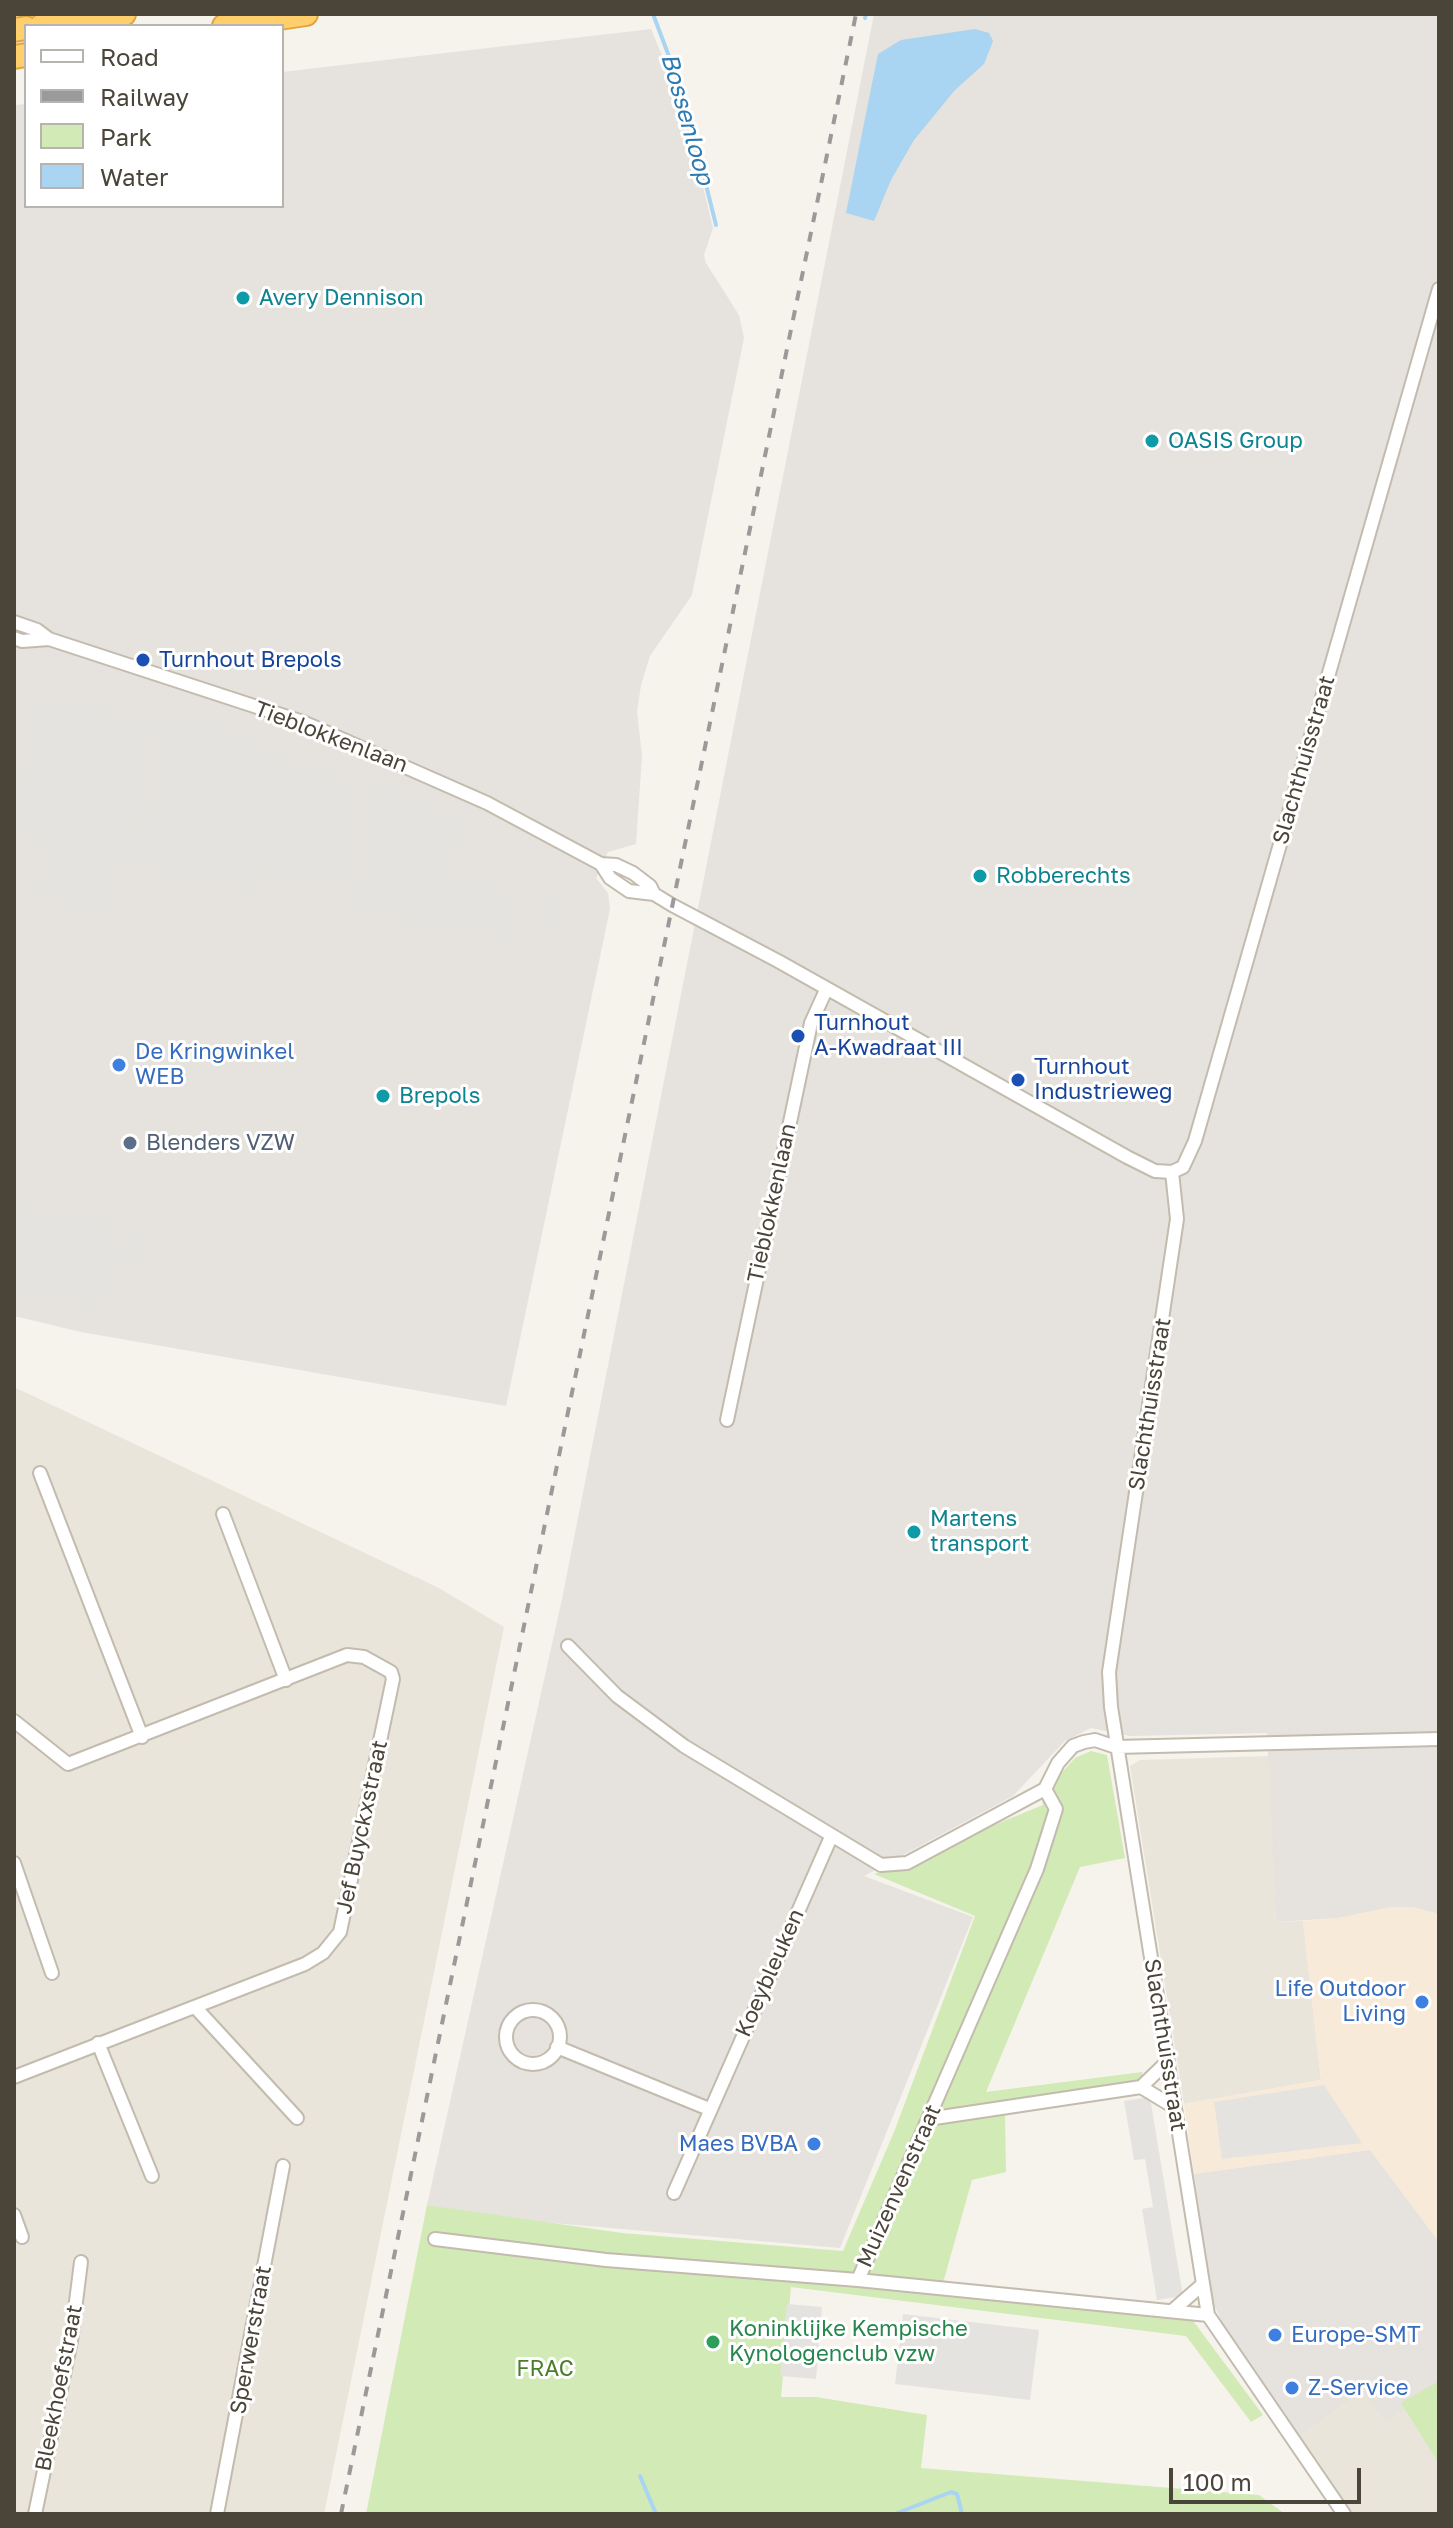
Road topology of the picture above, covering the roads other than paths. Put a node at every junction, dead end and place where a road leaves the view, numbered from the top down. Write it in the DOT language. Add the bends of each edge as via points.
graph roads {
  1 [pos="124,14"];
  2 [pos="306,14"];
  3 [pos="55,24"];
  4 [pos="238,24"];
  5 [pos="1439,289"];
  6 [pos="14,622"];
  7 [pos="14,638"];
  8 [pos="49,639"];
  9 [pos="826,990"];
  10 [pos="1172,1172"];
  11 [pos="727,1420"];
  12 [pos="40,1473"];
  13 [pos="223,1514"];
  14 [pos="568,1646"];
  15 [pos="286,1680"];
  16 [pos="14,1721"];
  17 [pos="142,1737"];
  18 [pos="1439,1739"];
  19 [pos="1116,1747"];
  20 [pos="1045,1789"];
  21 [pos="831,1837"];
  22 [pos="14,1863"];
  23 [pos="52,1973"];
  24 [pos="195,2007"];
  25 [pos="98,2043"];
  26 [pos="557,2047"];
  27 [pos="1168,2061"];
  28 [pos="14,2077"];
  29 [pos="1141,2087"];
  30 [pos="1174,2107"];
  31 [pos="709,2109"];
  32 [pos="297,2118"];
  33 [pos="928,2119"];
  34 [pos="283,2166"];
  35 [pos="152,2176"];
  36 [pos="674,2193"];
  37 [pos="14,2215"];
  38 [pos="22,2237"];
  39 [pos="435,2239"];
  40 [pos="81,2262"];
  41 [pos="858,2280"];
  42 [pos="1203,2284"];
  43 [pos="1172,2311"];
  44 [pos="1208,2315"];
  45 [pos="35,2514"];
  46 [pos="217,2514"];
  47 [pos="1344,2514"];
  1 -- 3 [label="highway"];
  2 -- 4 [label="highway"];
  5 -- 10 [label="street, Slachthuisstraat" via="1193,1149 1183,1167"];
  6 -- 8 [label="street, Tieblokkenlaan"];
  7 -- 8 [label="street, Tieblokkenlaan"];
  8 -- 9 [label="street, Tieblokkenlaan" via="303,722 450,786 601,864 633,873 654,894"];
  9 -- 10 [label="street, Tieblokkenlaan" via="1127,1157 1155,1171"];
  9 -- 11 [label="street, Tieblokkenlaan" via="811,1023"];
  10 -- 19 [label="street, Slachthuisstraat" via="1177,1219 1109,1672"];
  12 -- 17 [label="street"];
  13 -- 15 [label="street"];
  14 -- 21 [label="street" via="617,1696 684,1746"];
  15 -- 17 [label="street, Jef Buyckxstraat"];
  15 -- 24 [label="street, Jef Buyckxstraat" via="354,1654 391,1672 393,1679 340,1932 323,1953 305,1964"];
  16 -- 17 [label="street, Jef Buyckxstraat" via="68,1764"];
  18 -- 19 [label="street"];
  19 -- 20 [label="street" via="1095,1740 1073,1746"];
  19 -- 27 [label="street, Slachthuisstraat"];
  20 -- 21 [label="street" via="907,1863 881,1865"];
  20 -- 33 [label="street, Muizenvenstraat" via="1056,1809 1037,1869"];
  21 -- 31 [label="street, Koeybleuken"];
  22 -- 23 [label="street"];
  24 -- 25 [label="street, Jef Buyckxstraat"];
  24 -- 32 [label="street"];
  25 -- 28 [label="street, Jef Buyckxstraat"];
  25 -- 35 [label="street"];
  26 -- 26 [label="street" via="557,2024 549,2015 526,2010 508,2025 507,2046 521,2061 542,2062"];
  26 -- 31 [label="street"];
  27 -- 29 [label="street"];
  27 -- 30 [label="street, Slachthuisstraat"];
  29 -- 30 [label="street"];
  29 -- 33 [label="street"];
  30 -- 42 [label="street, Slachthuisstraat"];
  31 -- 36 [label="street, Koeybleuken"];
  33 -- 41 [label="street, Muizenvenstraat"];
  34 -- 46 [label="street, Sperwerstraat"];
  37 -- 38 [label="street"];
  39 -- 41 [label="street, Muizenvenstraat" via="606,2260"];
  40 -- 45 [label="street, Bleekhoefstraat" via="71,2341"];
  41 -- 43 [label="street"];
  42 -- 43 [label="street"];
  42 -- 44 [label="street, Slachthuisstraat"];
  43 -- 44 [label="street"];
  44 -- 47 [label="street, Slachthuisstraat"];
}
